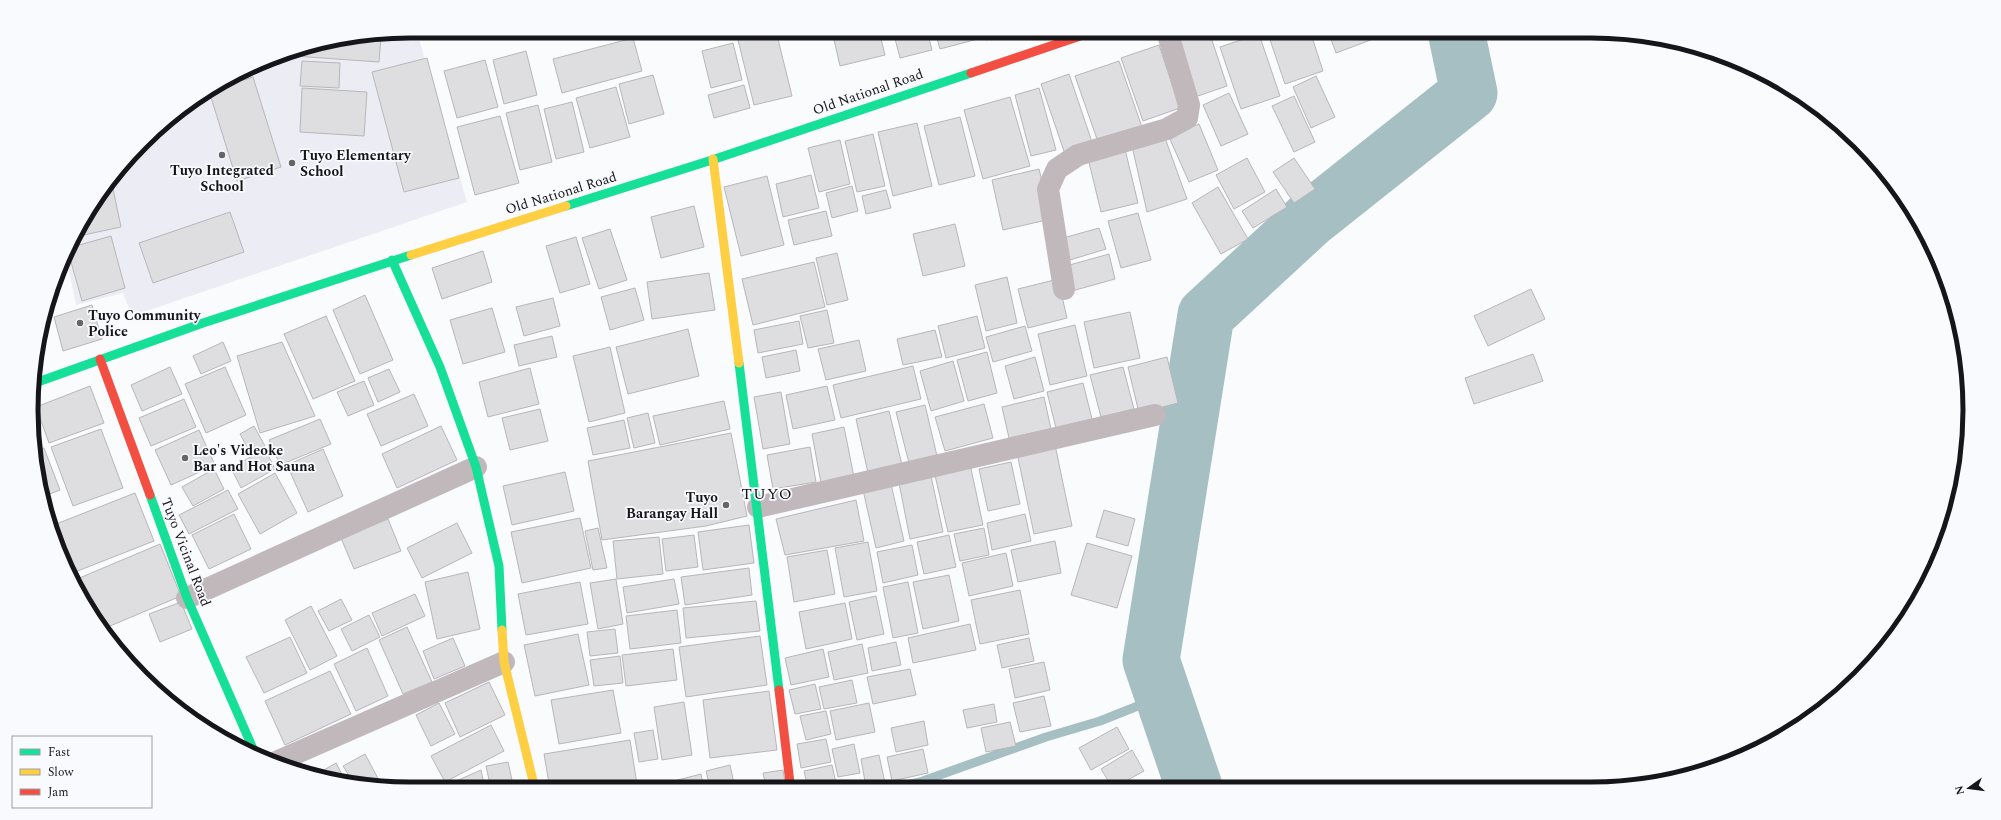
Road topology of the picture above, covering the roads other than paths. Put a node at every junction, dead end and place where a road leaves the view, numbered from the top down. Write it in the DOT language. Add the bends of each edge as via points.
graph roads {
  1 [pos="1074,38"];
  2 [pos="1169,38"];
  3 [pos="713,160"];
  4 [pos="392,260"];
  5 [pos="1064,289"];
  6 [pos="100,359"];
  7 [pos="39,381"];
  8 [pos="1155,415"];
  9 [pos="476,467"];
  10 [pos="758,507"];
  11 [pos="187,598"];
  12 [pos="504,662"];
  13 [pos="252,747"];
  14 [pos="282,759"];
  15 [pos="533,782"];
  16 [pos="790,782"];
  1 -- 3 [label="street, Old National Road"];
  2 -- 5 [label="street" via="1189,105 1187,118 1167,129 1078,155 1057,169 1048,189"];
  3 -- 4 [label="street, Old National Road"];
  3 -- 10 [label="street"];
  4 -- 6 [label="street, Old National Road"];
  4 -- 9 [label="street" via="440,367"];
  6 -- 7 [label="street, Old National Road"];
  6 -- 11 [label="street, Tuyo Vicinal Road"];
  8 -- 10 [label="street"];
  9 -- 11 [label="street"];
  9 -- 12 [label="street" via="499,566"];
  10 -- 16 [label="street"];
  11 -- 13 [label="street, Tuyo Vicinal Road"];
  12 -- 14 [label="street"];
  12 -- 15 [label="street"];
}
